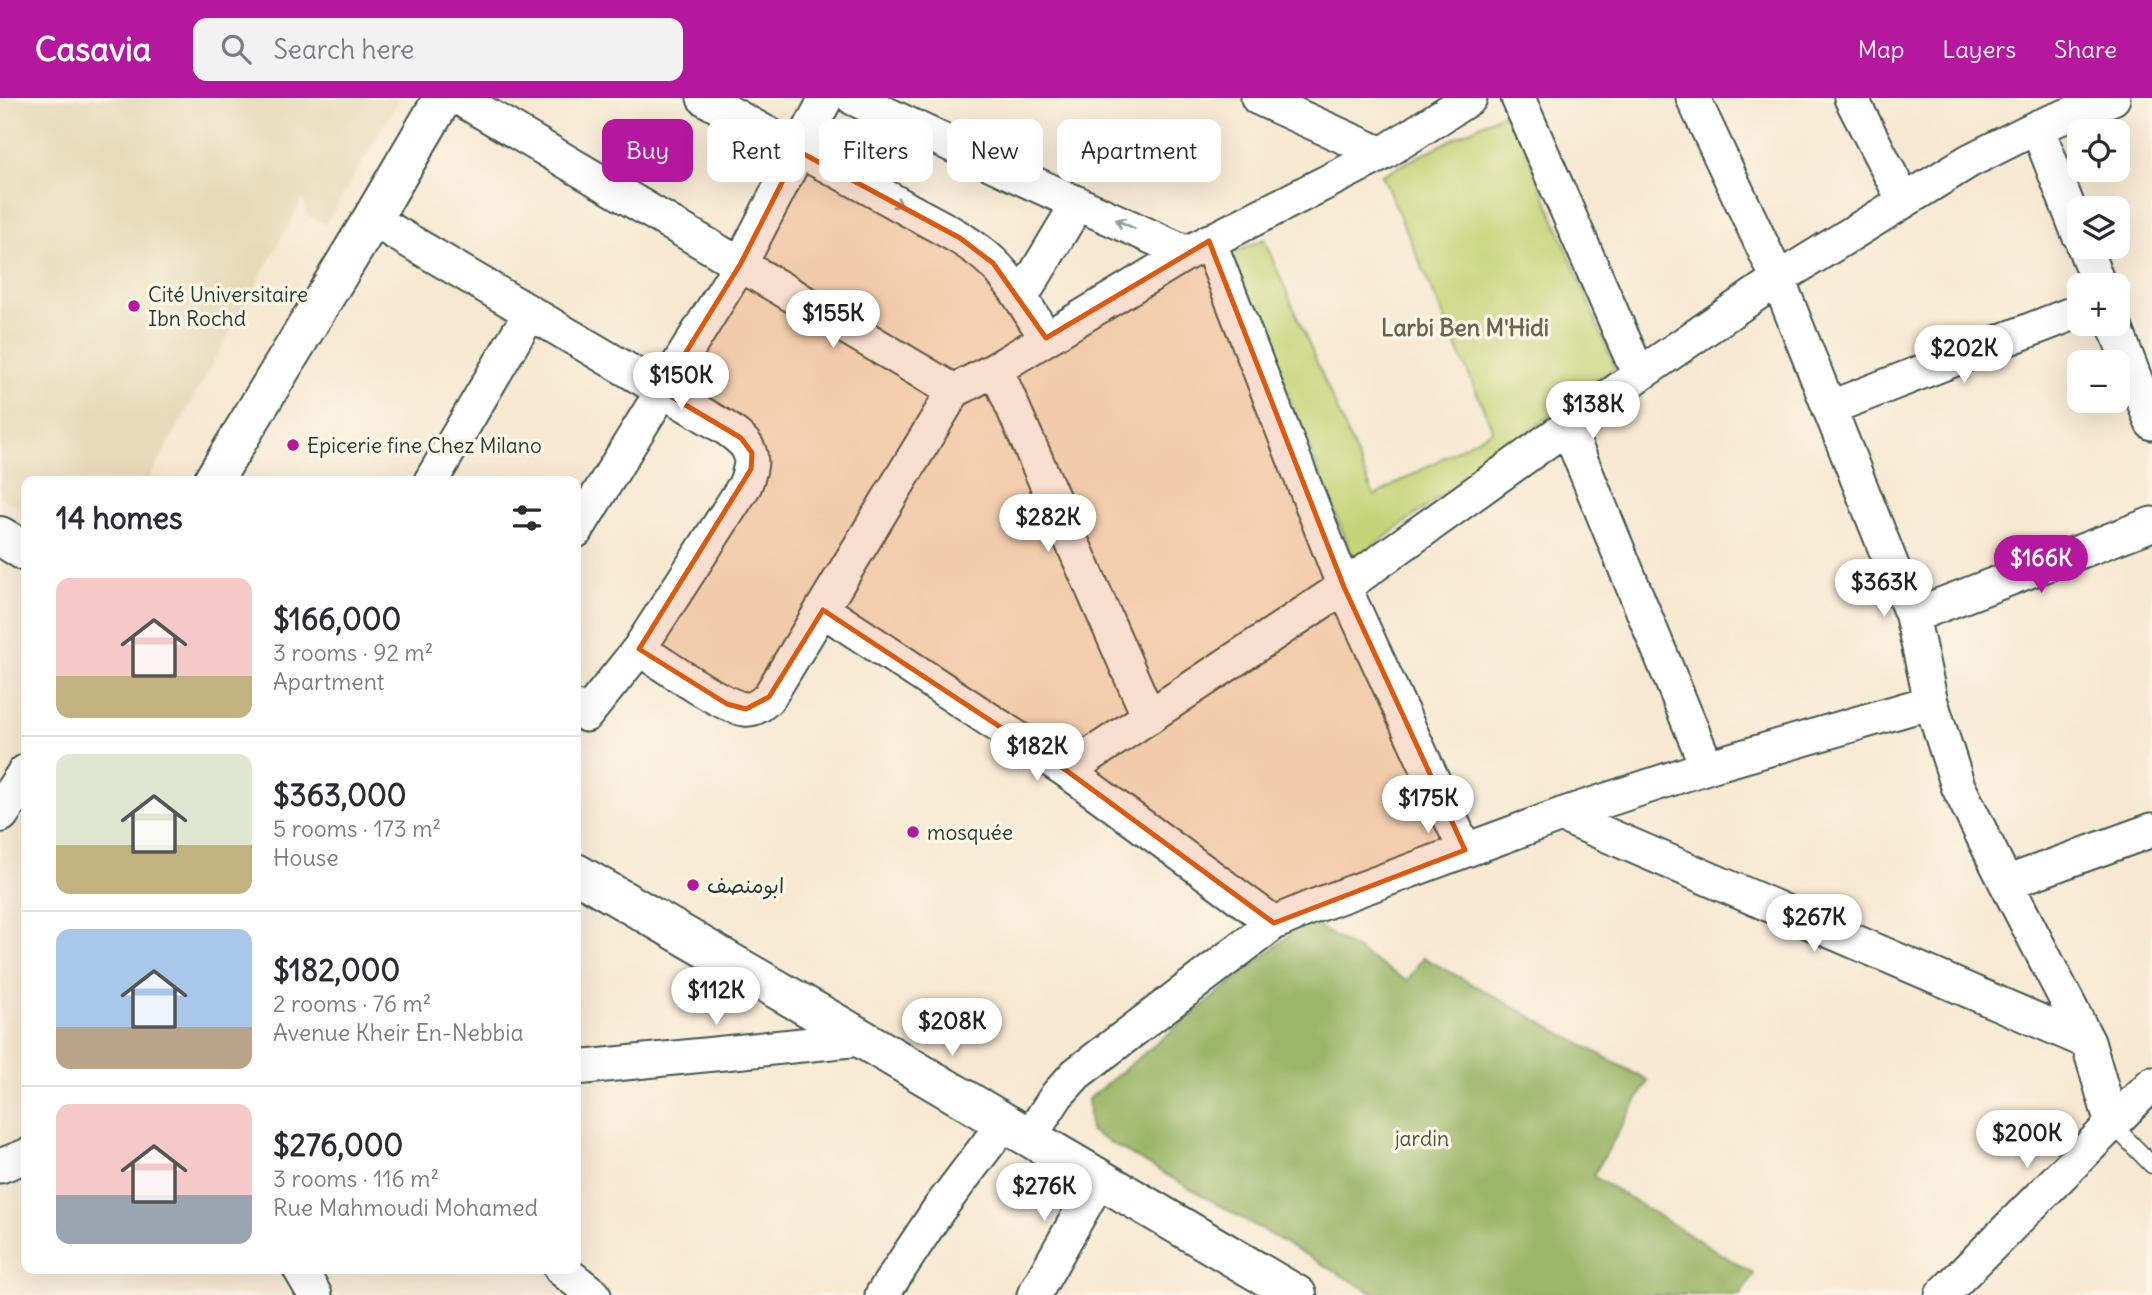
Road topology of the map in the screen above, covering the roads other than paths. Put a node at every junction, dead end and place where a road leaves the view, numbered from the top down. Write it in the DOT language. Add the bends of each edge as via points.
graph roads {
  1 [pos="443,98"];
  2 [pos="459,98"];
  3 [pos="704,98"];
  4 [pos="826,98"];
  5 [pos="853,98"];
  6 [pos="1258,98"];
  7 [pos="1470,98"];
  8 [pos="1518,98"];
  9 [pos="1693,98"];
  10 [pos="1852,98"];
  11 [pos="2113,98"];
  12 [pos="749,110"];
  13 [pos="2037,127"];
  14 [pos="805,138"];
  15 [pos="1382,154"];
  16 [pos="805,155"];
  17 [pos="782,182"];
  18 [pos="1904,201"];
  19 [pos="1078,203"];
  20 [pos="2067,203"];
  21 [pos="372,219"];
  22 [pos="1198,247"];
  23 [pos="741,263"];
  24 [pos="1778,279"];
  25 [pos="1021,298"];
  26 [pos="530,313"];
  27 [pos="2067,317"];
  28 [pos="2119,336"];
  29 [pos="1046,338"];
  30 [pos="996,369"];
  31 [pos="1639,374"];
  32 [pos="662,391"];
  33 [pos="954,391"];
  34 [pos="1829,408"];
  35 [pos="2152,423"];
  36 [pos="1567,426"];
  37 [pos="216,476"];
  38 [pos="434,476"];
  39 [pos="581,523"];
  40 [pos="2152,524"];
  41 [pos="0,536"];
  42 [pos="21,549"];
  43 [pos="1344,587"];
  44 [pos="823,610"];
  45 [pos="1912,616"];
  46 [pos="639,649"];
  47 [pos="1931,702"];
  48 [pos="581,715"];
  49 [pos="1149,717"];
  50 [pos="1707,767"];
  51 [pos="1068,771"];
  52 [pos="21,782"];
  53 [pos="0,813"];
  54 [pos="1561,815"];
  55 [pos="2152,830"];
  56 [pos="1465,850"];
  57 [pos="581,876"];
  58 [pos="2006,883"];
  59 [pos="1274,923"];
  60 [pos="861,1039"];
  61 [pos="2088,1042"];
  62 [pos="581,1067"];
  63 [pos="2152,1084"];
  64 [pos="2112,1124"];
  65 [pos="1016,1130"];
  66 [pos="21,1158"];
  67 [pos="2152,1165"];
  68 [pos="0,1166"];
  69 [pos="1100,1178"];
  70 [pos="303,1274"];
  71 [pos="567,1274"];
  72 [pos="315,1295"];
  73 [pos="594,1295"];
  74 [pos="881,1295"];
  75 [pos="1034,1295"];
  76 [pos="1297,1295"];
  77 [pos="1942,1295"];
  1 -- 21 [label="main road"];
  2 -- 23 [label="street"];
  3 -- 12 [label="street"];
  4 -- 14 [label="street"];
  5 -- 19 [label="street"];
  6 -- 15 [label="street"];
  7 -- 15 [label="street"];
  8 -- 31 [label="street"];
  9 -- 24 [label="street"];
  10 -- 18 [label="street"];
  11 -- 13 [label="street"];
  13 -- 18 [label="street"];
  13 -- 20 [label="street"];
  15 -- 22 [label="street"];
  16 -- 25 [label="street, one-way" via="960,238 993,263"];
  17 -- 23 [label="street"];
  18 -- 24 [label="street"];
  22 -- 19 [label="street, one-way"];
  19 -- 25 [label="street"];
  21 -- 26 [label="street"];
  21 -- 37 [label="main road"];
  22 -- 29 [label="street"];
  22 -- 43 [label="street"];
  23 -- 32 [label="street"];
  23 -- 33 [label="street"];
  24 -- 31 [label="street"];
  24 -- 34 [label="street"];
  25 -- 29 [label="street"];
  26 -- 32 [label="street"];
  26 -- 38 [label="street"];
  27 -- 34 [label="street"];
  28 -- 35 [label="street"];
  29 -- 30 [label="street"];
  30 -- 33 [label="street"];
  30 -- 49 [label="street"];
  31 -- 36 [label="street"];
  32 -- 39 [label="street"];
  32 -- 46 [label="street" via="741,438 752,453 751,469"];
  33 -- 44 [label="street"];
  34 -- 45 [label="street"];
  36 -- 43 [label="street"];
  36 -- 50 [label="street"];
  40 -- 45 [label="street"];
  41 -- 42 [label="main road"];
  43 -- 49 [label="street"];
  43 -- 56 [label="street"];
  44 -- 46 [label="street" via="769,697 746,709 727,704"];
  44 -- 51 [label="street"];
  45 -- 47 [label="street"];
  46 -- 48 [label="street"];
  47 -- 50 [label="street"];
  47 -- 58 [label="street" via="1958,786"];
  49 -- 51 [label="street"];
  50 -- 54 [label="street"];
  51 -- 59 [label="street"];
  52 -- 53 [label="main road"];
  54 -- 56 [label="street"];
  54 -- 61 [label="street"];
  55 -- 58 [label="street"];
  56 -- 59 [label="street"];
  57 -- 60 [label="main road"];
  58 -- 61 [label="street"];
  59 -- 65 [label="street" via="1076,1074"];
  60 -- 62 [label="street"];
  60 -- 65 [label="main road"];
  61 -- 64 [label="street"];
  63 -- 64 [label="street"];
  64 -- 67 [label="lane"];
  64 -- 77 [label="street"];
  65 -- 69 [label="main road"];
  65 -- 74 [label="street" via="939,1209"];
  66 -- 68 [label="street"];
  69 -- 75 [label="street"];
  69 -- 76 [label="main road"];
  70 -- 72 [label="street"];
  71 -- 73 [label="street"];
}
